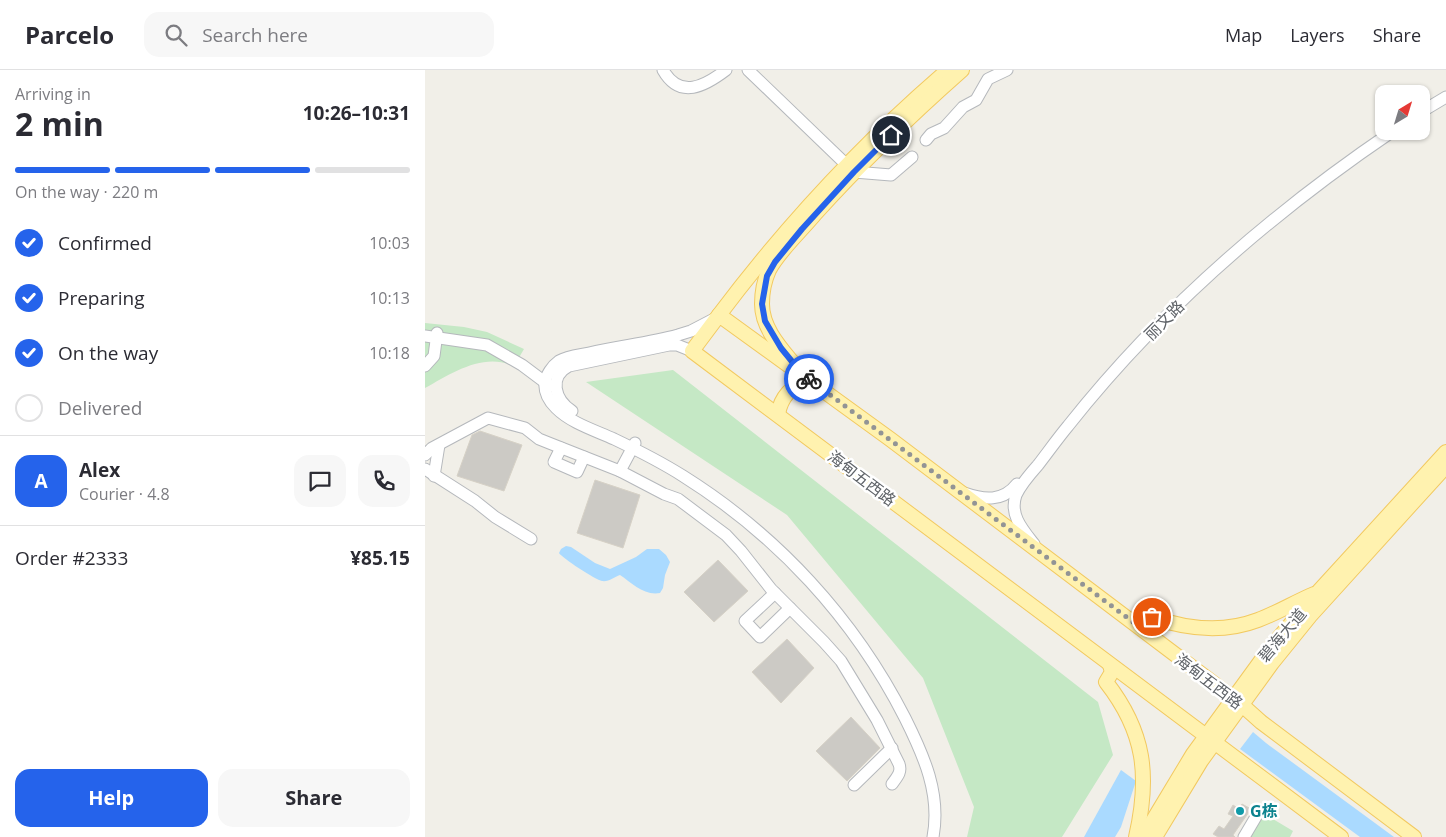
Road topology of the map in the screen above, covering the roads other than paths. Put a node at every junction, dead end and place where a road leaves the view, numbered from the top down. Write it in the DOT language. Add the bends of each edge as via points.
graph roads {
  1 [pos="663,70"];
  2 [pos="725,70"];
  3 [pos="748,70"];
  4 [pos="947,70"];
  5 [pos="962,70"];
  6 [pos="1007,70"];
  7 [pos="1446,93"];
  8 [pos="1446,97"];
  9 [pos="1430,103"];
  10 [pos="1430,107"];
  11 [pos="1375,138"];
  12 [pos="926,140"];
  13 [pos="1381,140"];
  14 [pos="912,157"];
  15 [pos="851,169"];
  16 [pos="779,249"];
  17 [pos="719,315"];
  18 [pos="425,331"];
  19 [pos="433,336"];
  20 [pos="692,351"];
  21 [pos="427,362"];
  22 [pos="805,376"];
  23 [pos="551,382"];
  24 [pos="773,410"];
  25 [pos="439,445"];
  26 [pos="634,446"];
  27 [pos="561,448"];
  28 [pos="1446,452"];
  29 [pos="425,455"];
  30 [pos="584,458"];
  31 [pos="1446,466"];
  32 [pos="620,471"];
  33 [pos="429,473"];
  34 [pos="959,492"];
  35 [pos="531,539"];
  36 [pos="1041,553"];
  37 [pos="1319,591"];
  38 [pos="775,593"];
  39 [pos="790,608"];
  40 [pos="1133,622"];
  41 [pos="1111,665"];
  42 [pos="1237,701"];
  43 [pos="1210,739"];
  44 [pos="892,748"];
  45 [pos="892,784"];
  46 [pos="854,785"];
  47 [pos="1257,815"];
  48 [pos="933,837"];
  49 [pos="938,837"];
  50 [pos="1136,837"];
  51 [pos="1143,837"];
  52 [pos="1155,837"];
  53 [pos="1244,837"];
  54 [pos="1341,837"];
  55 [pos="1414,837"];
  1 -- 2 [label="street" via="671,80 688,87 704,85"];
  3 -- 15 [label="street"];
  4 -- 15 [label="main road" via="910,104"];
  5 -- 15 [label="main road"];
  6 -- 12 [label="street" via="988,79 976,100 963,107 944,128"];
  7 -- 9 [label="street"];
  8 -- 10 [label="street"];
  11 -- 34 [label="street, 丽文路" via="1295,198 1193,285 1098,384 1011,492 987,498"];
  13 -- 36 [label="street, 丽文路" via="1319,185 1196,287 1081,410 1019,488 1014,499 1017,520"];
  14 -- 15 [label="street" via="891,175"];
  15 -- 16 [label="main road"];
  16 -- 17 [label="main road"];
  16 -- 22 [label="main road" via="767,276 763,312 769,330"];
  17 -- 20 [label="main road"];
  17 -- 22 [label="main road, 海甸五西路"];
  17 -- 23 [label="street" via="678,335 564,359 554,365"];
  18 -- 19 [label="street"];
  19 -- 21 [label="street"];
  19 -- 23 [label="street" via="479,339 499,345 526,359"];
  20 -- 23 [label="street" via="669,345 582,362 564,369"];
  20 -- 24 [label="main road, 海甸五西路"];
  22 -- 24 [label="main road"];
  22 -- 34 [label="main road, 海甸五西路"];
  23 -- 26 [label="street" via="545,390 563,413 587,427"];
  24 -- 41 [label="main road, 海甸五西路"];
  25 -- 27 [label="street" via="488,418 525,428 539,439"];
  25 -- 29 [label="street"];
  25 -- 33 [label="street"];
  26 -- 32 [label="street"];
  26 -- 48 [label="street" via="710,494 747,522 793,564 845,622 874,663 923,757 934,790 936,823"];
  26 -- 49 [label="street" via="683,471 741,511 783,547 841,609 896,690 927,755 941,802"];
  27 -- 30 [label="street"];
  27 -- 30 [label="street" via="554,462 577,472"];
  28 -- 37 [label="main road, 碧海大道"];
  30 -- 32 [label="street"];
  31 -- 42 [label="main road, 碧海大道"];
  32 -- 38 [label="street" via="678,499 726,535"];
  33 -- 35 [label="street"];
  34 -- 36 [label="main road, 海甸五西路"];
  36 -- 40 [label="main road, 海甸五西路"];
  37 -- 40 [label="main road" via="1258,620 1237,626 1203,628 1152,617 1144,625"];
  37 -- 42 [label="main road, 碧海大道" via="1271,647"];
  38 -- 39 [label="street"];
  38 -- 39 [label="street" via="745,621 760,637"];
  39 -- 44 [label="street" via="841,661"];
  40 -- 42 [label="main road, 海甸五西路"];
  41 -- 43 [label="main road, 海甸五西路"];
  41 -- 50 [label="main road" via="1113,672 1106,682 1129,716 1143,763 1142,803"];
  42 -- 43 [label="main road, 碧海大道"];
  42 -- 55 [label="main road, 海甸五西路"];
  43 -- 51 [label="main road, 碧海大道" via="1172,788"];
  43 -- 52 [label="main road, 碧海大道"];
  43 -- 54 [label="main road, 海甸五西路"];
  44 -- 45 [label="street" via="901,769"];
  44 -- 46 [label="street"];
  47 -- 53 [label="street"];
}
